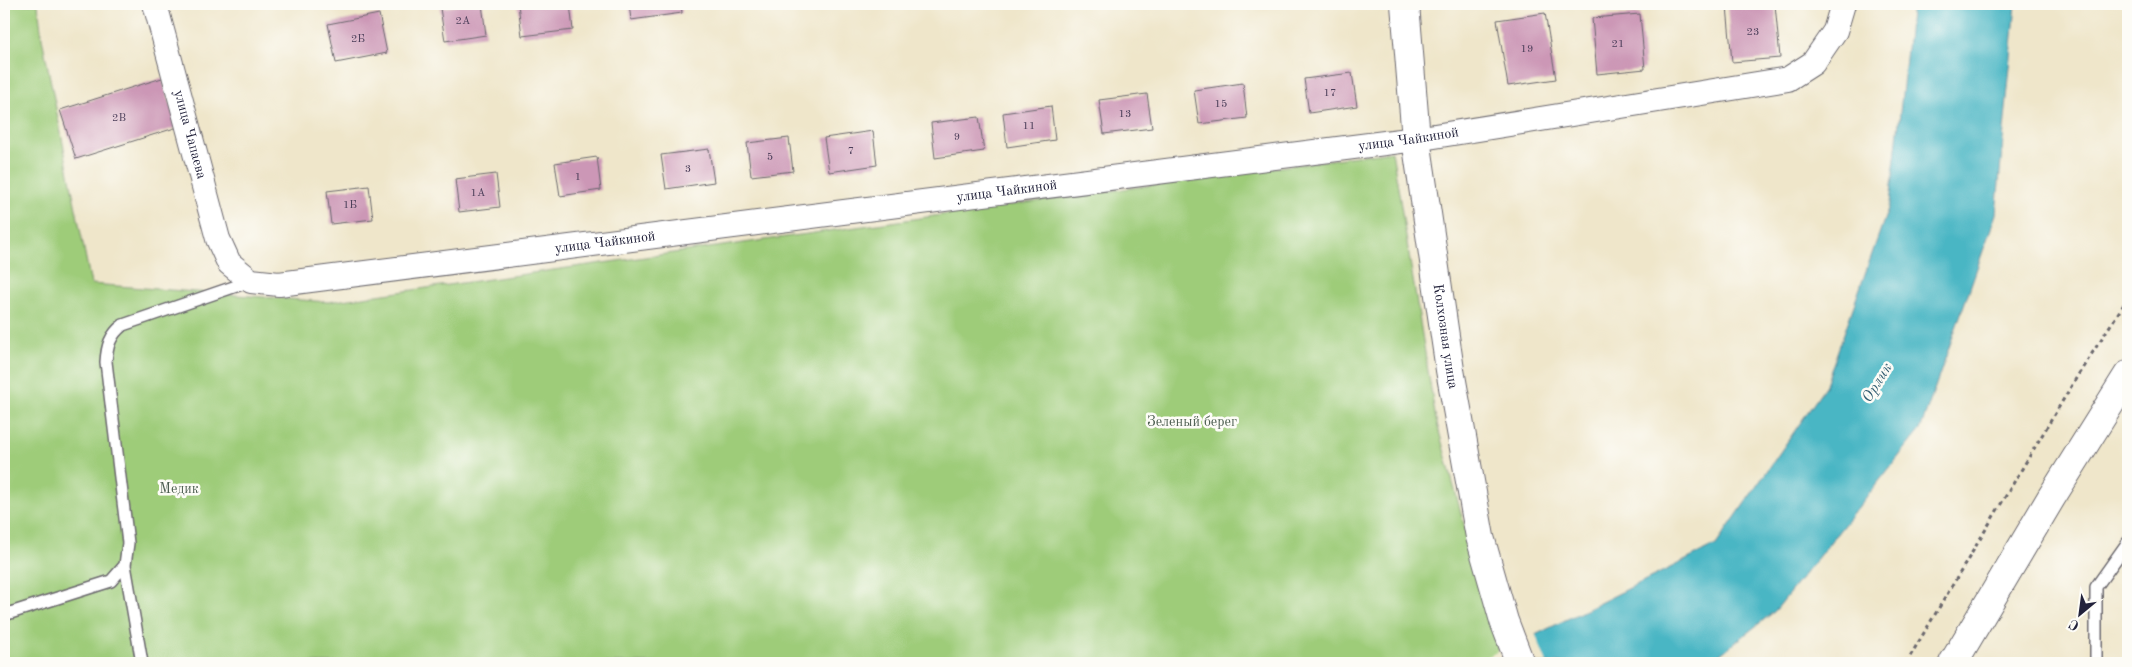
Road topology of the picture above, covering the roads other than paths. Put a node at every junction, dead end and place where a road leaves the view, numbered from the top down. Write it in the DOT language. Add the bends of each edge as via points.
graph roads {
  1 [pos="155,4"];
  2 [pos="1405,4"];
  3 [pos="1843,4"];
  4 [pos="1416,138"];
  5 [pos="251,281"];
  6 [pos="2128,375"];
  7 [pos="2128,542"];
  8 [pos="125,565"];
  9 [pos="4,615"];
  10 [pos="142,663"];
  11 [pos="1520,663"];
  12 [pos="1953,663"];
  13 [pos="2096,663"];
  1 -- 5 [label="street, улица Чапаева" via="218,239 229,264"];
  2 -- 4 [label="main road, Колхозная улица"];
  3 -- 4 [label="street, улица Чайкиной" via="1835,31 1813,63 1788,79"];
  4 -- 5 [label="street, улица Чайкиной" via="278,284"];
  4 -- 11 [label="main road, Колхозная улица" via="1450,370 1480,537 1504,621"];
  5 -- 8 [label="lane" via="123,325 114,332 107,345 106,362 128,543"];
  6 -- 12 [label="main road"];
  7 -- 13 [label="lane" via="2096,587"];
  8 -- 9 [label="lane" via="111,581"];
  8 -- 10 [label="lane"];
}
